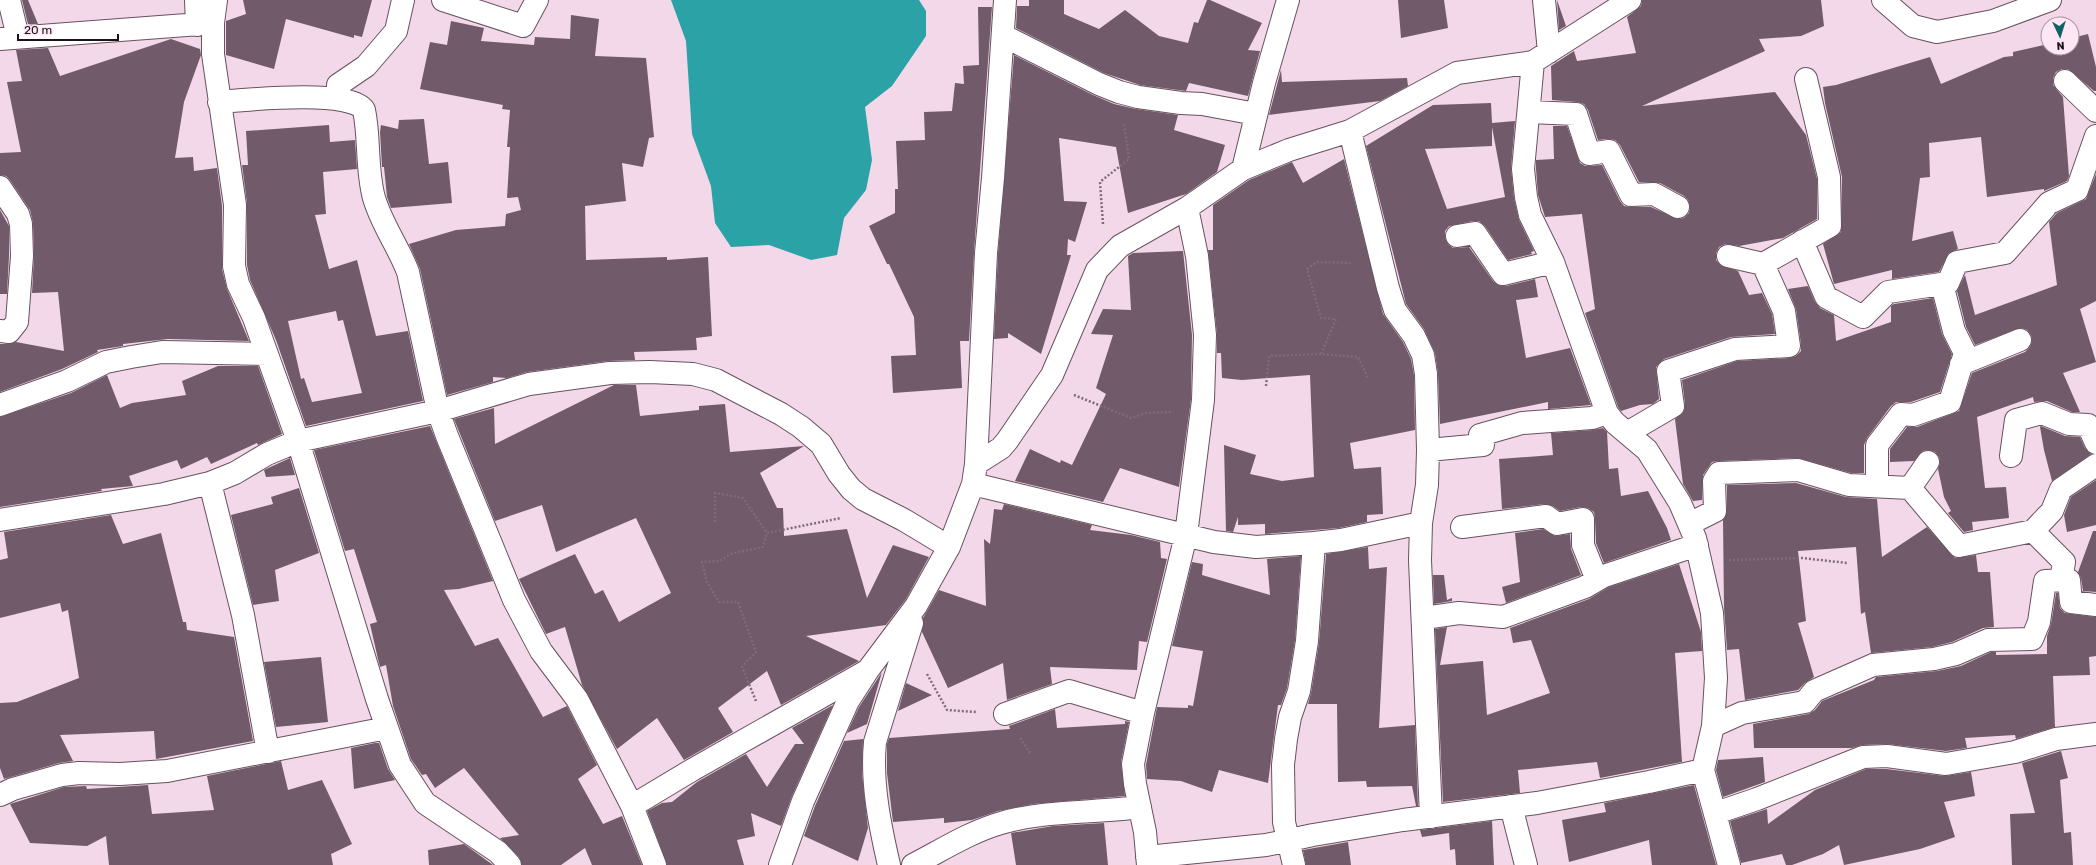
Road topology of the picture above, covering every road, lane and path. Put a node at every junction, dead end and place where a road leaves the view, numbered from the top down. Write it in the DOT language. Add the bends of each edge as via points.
graph roads {
  1 [pos="9,0"];
  2 [pos="196,0"];
  3 [pos="216,0"];
  4 [pos="403,0"];
  5 [pos="443,0"];
  6 [pos="537,0"];
  7 [pos="1005,0"];
  8 [pos="1288,0"];
  9 [pos="1544,0"];
  10 [pos="1630,0"];
  11 [pos="1883,0"];
  12 [pos="2050,0"];
  13 [pos="205,24"];
  14 [pos="1004,36"];
  15 [pos="9,38"];
  16 [pos="1541,57"];
  17 [pos="1806,80"];
  18 [pos="2065,81"];
  19 [pos="1119,92"];
  20 [pos="338,99"];
  21 [pos="219,102"];
  22 [pos="2096,111"];
  23 [pos="1529,112"];
  24 [pos="1256,114"];
  25 [pos="1350,131"];
  26 [pos="2096,136"];
  27 [pos="1243,169"];
  28 [pos="0,187"];
  29 [pos="1678,207"];
  30 [pos="1187,208"];
  31 [pos="1457,236"];
  32 [pos="1802,241"];
  33 [pos="1116,249"];
  34 [pos="1728,256"];
  35 [pos="1381,260"];
  36 [pos="1553,262"];
  37 [pos="1763,264"];
  38 [pos="1942,284"];
  39 [pos="0,332"];
  40 [pos="2020,340"];
  41 [pos="267,354"];
  42 [pos="1321,354"];
  43 [pos="1961,364"];
  44 [pos="1368,378"];
  45 [pos="1047,382"];
  46 [pos="1266,386"];
  47 [pos="0,405"];
  48 [pos="1202,410"];
  49 [pos="438,411"];
  50 [pos="1607,413"];
  51 [pos="1627,433"];
  52 [pos="298,440"];
  53 [pos="2096,443"];
  54 [pos="1428,450"];
  55 [pos="2011,456"];
  56 [pos="1928,462"];
  57 [pos="2096,466"];
  58 [pos="975,474"];
  59 [pos="210,482"];
  60 [pos="1876,486"];
  61 [pos="1910,488"];
  62 [pos="882,509"];
  63 [pos="0,520"];
  64 [pos="715,522"];
  65 [pos="1421,523"];
  66 [pos="1689,524"];
  67 [pos="1462,527"];
  68 [pos="2033,531"];
  69 [pos="768,533"];
  70 [pos="1186,535"];
  71 [pos="1314,543"];
  72 [pos="949,547"];
  73 [pos="1698,553"];
  74 [pos="1847,564"];
  75 [pos="1597,580"];
  76 [pos="2061,580"];
  77 [pos="2096,605"];
  78 [pos="916,606"];
  79 [pos="1424,618"];
  80 [pos="907,638"];
  81 [pos="868,670"];
  82 [pos="1143,713"];
  83 [pos="1005,714"];
  84 [pos="1713,726"];
  85 [pos="767,727"];
  86 [pos="387,728"];
  87 [pos="2096,734"];
  88 [pos="268,752"];
  89 [pos="1030,752"];
  90 [pos="1703,770"];
  91 [pos="0,795"];
  92 [pos="632,806"];
  93 [pos="1511,806"];
  94 [pos="1140,807"];
  95 [pos="1716,813"];
  96 [pos="1431,817"];
  97 [pos="1288,841"];
  98 [pos="1148,861"];
  99 [pos="510,865"];
  100 [pos="655,865"];
  101 [pos="780,865"];
  102 [pos="889,865"];
  103 [pos="913,865"];
  104 [pos="1294,865"];
  105 [pos="1526,865"];
  106 [pos="1729,865"];
  1 -- 15 [label="street"];
  2 -- 13 [label="street"];
  3 -- 13 [label="street"];
  4 -- 20 [label="street" via="396,31 366,66 338,85"];
  5 -- 6 [label="street" via="523,26"];
  7 -- 14 [label="street"];
  8 -- 24 [label="street"];
  9 -- 16 [label="street"];
  10 -- 16 [label="street"];
  11 -- 12 [label="street" via="1913,26 1937,32 1993,21"];
  13 -- 15 [label="street"];
  13 -- 21 [label="street" via="213,54"];
  14 -- 19 [label="street"];
  14 -- 58 [label="street" via="986,253"];
  16 -- 23 [label="street"];
  16 -- 25 [label="street" via="1457,73"];
  17 -- 32 [label="street" via="1829,177 1830,226"];
  18 -- 22 [label="street"];
  19 -- 24 [label="street"];
  19 -- 33 [label="path" via="1130,159 1100,182 1103,223"];
  20 -- 21 [label="street" via="300,97"];
  20 -- 49 [label="street" via="359,104 364,110 374,196 381,220 400,252 408,272"];
  21 -- 41 [label="street" via="235,205 234,266 238,284"];
  23 -- 29 [label="street" via="1576,114 1589,154 1609,151 1631,196 1654,194"];
  23 -- 36 [label="street" via="1523,169 1526,197 1530,215"];
  24 -- 27 [label="street"];
  25 -- 27 [label="street" via="1289,150"];
  25 -- 35 [label="street"];
  26 -- 38 [label="street" via="2077,190 2049,203 2005,253 1957,262 1948,283"];
  27 -- 30 [label="street"];
  28 -- 39 [label="street" via="18,214 22,236 17,322 9,332"];
  30 -- 33 [label="street"];
  30 -- 48 [label="street" via="1197,256 1205,335"];
  31 -- 36 [label="street" via="1475,233 1503,274"];
  32 -- 37 [label="street"];
  32 -- 38 [label="street" via="1826,297 1863,317 1888,292"];
  33 -- 45 [label="street" via="1097,270"];
  34 -- 37 [label="street"];
  35 -- 42 [label="path" via="1344,264 1317,262 1306,269 1321,318 1336,319"];
  35 -- 54 [label="street" via="1395,310 1414,336 1423,355"];
  36 -- 50 [label="street"];
  37 -- 51 [label="street" via="1784,311 1789,346 1735,349 1668,371 1673,406"];
  38 -- 43 [label="street" via="1954,331 1965,353"];
  40 -- 43 [label="street"];
  41 -- 47 [label="street" via="162,352 131,357 106,362 68,381"];
  41 -- 52 [label="street"];
  42 -- 44 [label="path" via="1358,357"];
  42 -- 46 [label="path" via="1269,356"];
  43 -- 60 [label="street" via="1950,402 1913,415 1901,414 1877,445"];
  45 -- 48 [label="path" via="1131,418 1146,413"];
  45 -- 58 [label="street" via="1001,448"];
  48 -- 70 [label="street"];
  49 -- 52 [label="street"];
  49 -- 62 [label="street" via="528,384 575,376 625,372 693,374 734,388 801,427 821,444 839,474 851,488 863,499"];
  49 -- 92 [label="street" via="514,600 541,651 577,699"];
  50 -- 51 [label="street" via="1615,424"];
  50 -- 54 [label="street" via="1592,418 1522,423 1480,435 1483,445"];
  51 -- 66 [label="street" via="1646,450 1680,503"];
  52 -- 59 [label="street"];
  52 -- 86 [label="street" via="331,554"];
  53 -- 55 [label="street" via="2088,425 2069,424 2042,413 2016,420"];
  54 -- 65 [label="street" via="1427,485"];
  56 -- 61 [label="street"];
  57 -- 68 [label="street" via="2061,490 2052,511"];
  58 -- 70 [label="street"];
  58 -- 72 [label="street"];
  59 -- 63 [label="street" via="164,494"];
  59 -- 88 [label="street" via="243,615"];
  60 -- 61 [label="street"];
  60 -- 66 [label="street" via="1849,485 1798,470 1719,472 1714,481 1715,511"];
  61 -- 68 [label="street" via="1959,546"];
  62 -- 69 [label="path"];
  62 -- 72 [label="street"];
  64 -- 69 [label="path" via="715,492 743,498"];
  65 -- 71 [label="street" via="1341,540"];
  65 -- 79 [label="street" via="1420,560"];
  66 -- 73 [label="street"];
  67 -- 75 [label="street" via="1546,516 1557,524 1584,519 1583,545"];
  68 -- 76 [label="street" via="2064,562"];
  69 -- 85 [label="path" via="763,546 730,554 720,561 702,562 707,582 719,602 738,602 756,652 742,667"];
  70 -- 71 [label="street" via="1214,542 1256,547"];
  70 -- 82 [label="street"];
  71 -- 97 [label="street" via="1307,641 1299,691 1286,738 1283,765 1284,822"];
  72 -- 78 [label="street"];
  73 -- 74 [label="path" via="1802,558"];
  73 -- 75 [label="street"];
  73 -- 84 [label="street" via="1712,613 1715,641"];
  75 -- 79 [label="street" via="1585,587 1503,617 1459,613"];
  76 -- 77 [label="street" via="2069,580 2071,602"];
  76 -- 84 [label="street" via="2045,580 2039,622 2032,639 1988,640 1956,654 1934,659 1873,665 1814,691 1805,702 1742,713"];
  78 -- 80 [label="street"];
  78 -- 81 [label="street"];
  79 -- 96 [label="street"];
  80 -- 83 [label="path" via="946,710"];
  80 -- 102 [label="street" via="875,742 873,759"];
  81 -- 85 [label="street"];
  81 -- 101 [label="street" via="837,723 802,801"];
  82 -- 83 [label="street" via="1070,691"];
  82 -- 94 [label="street" via="1133,764"];
  83 -- 89 [label="path"];
  84 -- 90 [label="street"];
  85 -- 92 [label="street"];
  86 -- 88 [label="street"];
  86 -- 99 [label="street" via="400,765 425,802 498,852"];
  87 -- 95 [label="street" via="2056,739 2008,753 1946,764 1887,756 1863,757"];
  88 -- 91 [label="street" via="168,771 62,775"];
  90 -- 93 [label="street" via="1587,794"];
  90 -- 95 [label="street"];
  92 -- 100 [label="street"];
  93 -- 96 [label="street"];
  93 -- 105 [label="street"];
  94 -- 98 [label="street"];
  94 -- 103 [label="street" via="1048,815 1003,822 968,836"];
  95 -- 106 [label="street"];
  96 -- 97 [label="street"];
  97 -- 98 [label="street"];
  97 -- 104 [label="street"];
}
